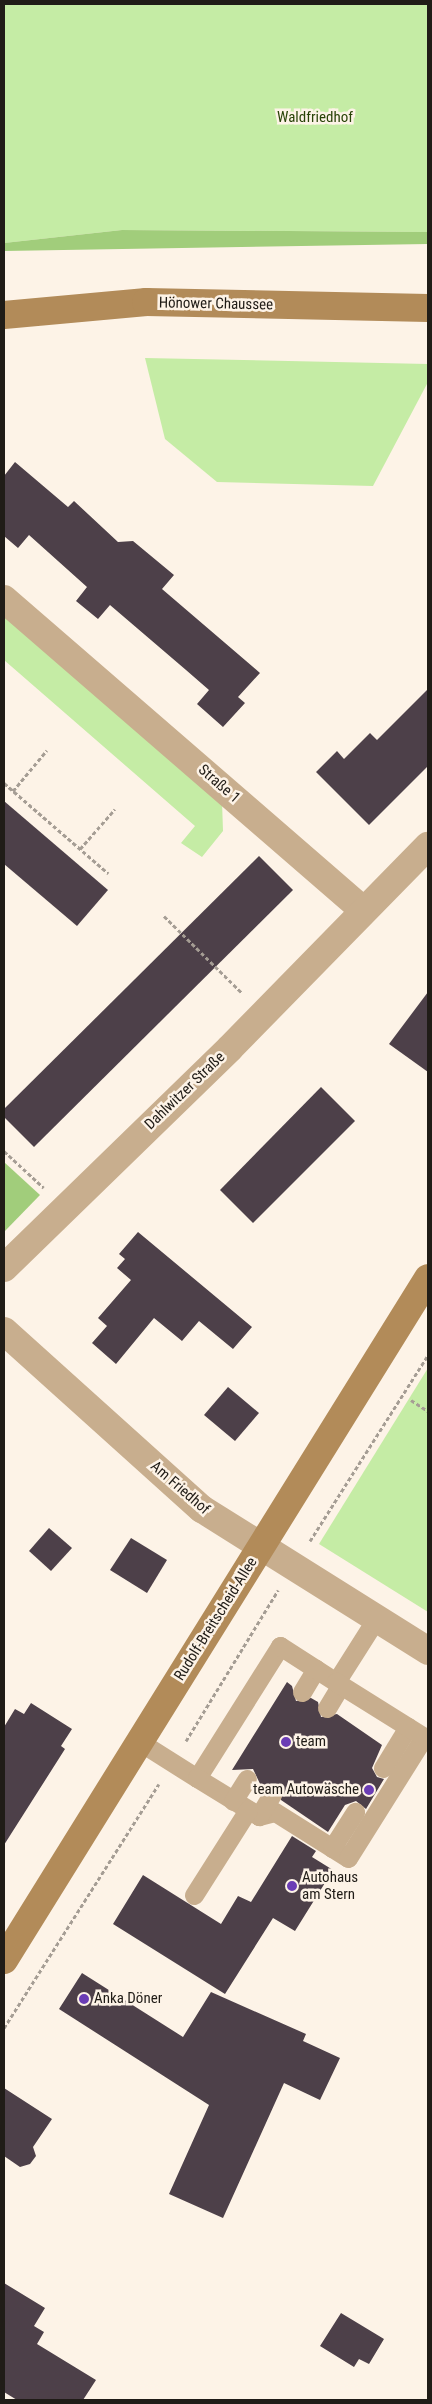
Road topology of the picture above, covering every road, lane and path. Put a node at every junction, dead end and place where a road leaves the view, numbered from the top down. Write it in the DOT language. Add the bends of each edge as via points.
graph roads {
  1 [pos="428,308"];
  2 [pos="4,315"];
  3 [pos="4,599"];
  4 [pos="47,750"];
  5 [pos="4,783"];
  6 [pos="12,791"];
  7 [pos="115,809"];
  8 [pos="428,846"];
  9 [pos="80,849"];
  10 [pos="108,873"];
  11 [pos="363,910"];
  12 [pos="164,916"];
  13 [pos="262,1014"];
  14 [pos="4,1151"];
  15 [pos="66,1207"];
  16 [pos="4,1268"];
  17 [pos="428,1278"];
  18 [pos="4,1330"];
  19 [pos="428,1355"];
  20 [pos="411,1400"];
  21 [pos="428,1411"];
  22 [pos="262,1546"];
  23 [pos="293,1567"];
  24 [pos="376,1618"];
  25 [pos="428,1651"];
  26 [pos="316,1670"];
  27 [pos="339,1684"];
  28 [pos="302,1692"];
  29 [pos="327,1708"];
  30 [pos="408,1728"];
  31 [pos="140,1742"];
  32 [pos="173,1763"];
  33 [pos="383,1768"];
  34 [pos="197,1778"];
  35 [pos="247,1779"];
  36 [pos="272,1794"];
  37 [pos="247,1809"];
  38 [pos="355,1812"];
  39 [pos="332,1848"];
  40 [pos="194,1895"];
  41 [pos="4,1960"];
  42 [pos="4,2028"];
  1 -- 2 [label="street, Hönower Chaussee" via="146,302"];
  3 -- 11 [label="street, Straße 1"];
  4 -- 6 [label="path"];
  5 -- 6 [label="path"];
  6 -- 9 [label="path"];
  7 -- 9 [label="path"];
  8 -- 11 [label="street"];
  9 -- 10 [label="path"];
  11 -- 13 [label="street, Dahlwitzer Straße"];
  12 -- 13 [label="path"];
  13 -- 15 [label="street, Dahlwitzer Straße"];
  14 -- 15 [label="path"];
  15 -- 16 [label="street, Dahlwitzer Straße"];
  17 -- 22 [label="street, Rudolf-Breitscheid-Allee"];
  18 -- 22 [label="street, Am Friedhof" via="202,1509"];
  19 -- 23 [label="path"];
  20 -- 21 [label="path"];
  22 -- 23 [label="street, Am Friedhof"];
  22 -- 31 [label="street, Rudolf-Breitscheid-Allee"];
  23 -- 24 [label="street, Am Friedhof"];
  23 -- 32 [label="path"];
  24 -- 25 [label="street, Am Friedhof"];
  24 -- 27 [label="lane"];
  26 -- 27 [label="lane"];
  26 -- 28 [label="lane"];
  26 -- 34 [label="lane" via="280,1646"];
  27 -- 29 [label="lane"];
  27 -- 30 [label="lane"];
  30 -- 33 [label="lane"];
  30 -- 39 [label="lane" via="424,1737 348,1858"];
  31 -- 32 [label="lane"];
  31 -- 41 [label="street, Rudolf-Breitscheid-Allee"];
  32 -- 34 [label="lane"];
  32 -- 42 [label="path"];
  34 -- 37 [label="lane"];
  35 -- 37 [label="lane"];
  36 -- 37 [label="lane"];
  37 -- 39 [label="lane" via="275,1812"];
  37 -- 40 [label="lane"];
  38 -- 39 [label="lane"];
}
